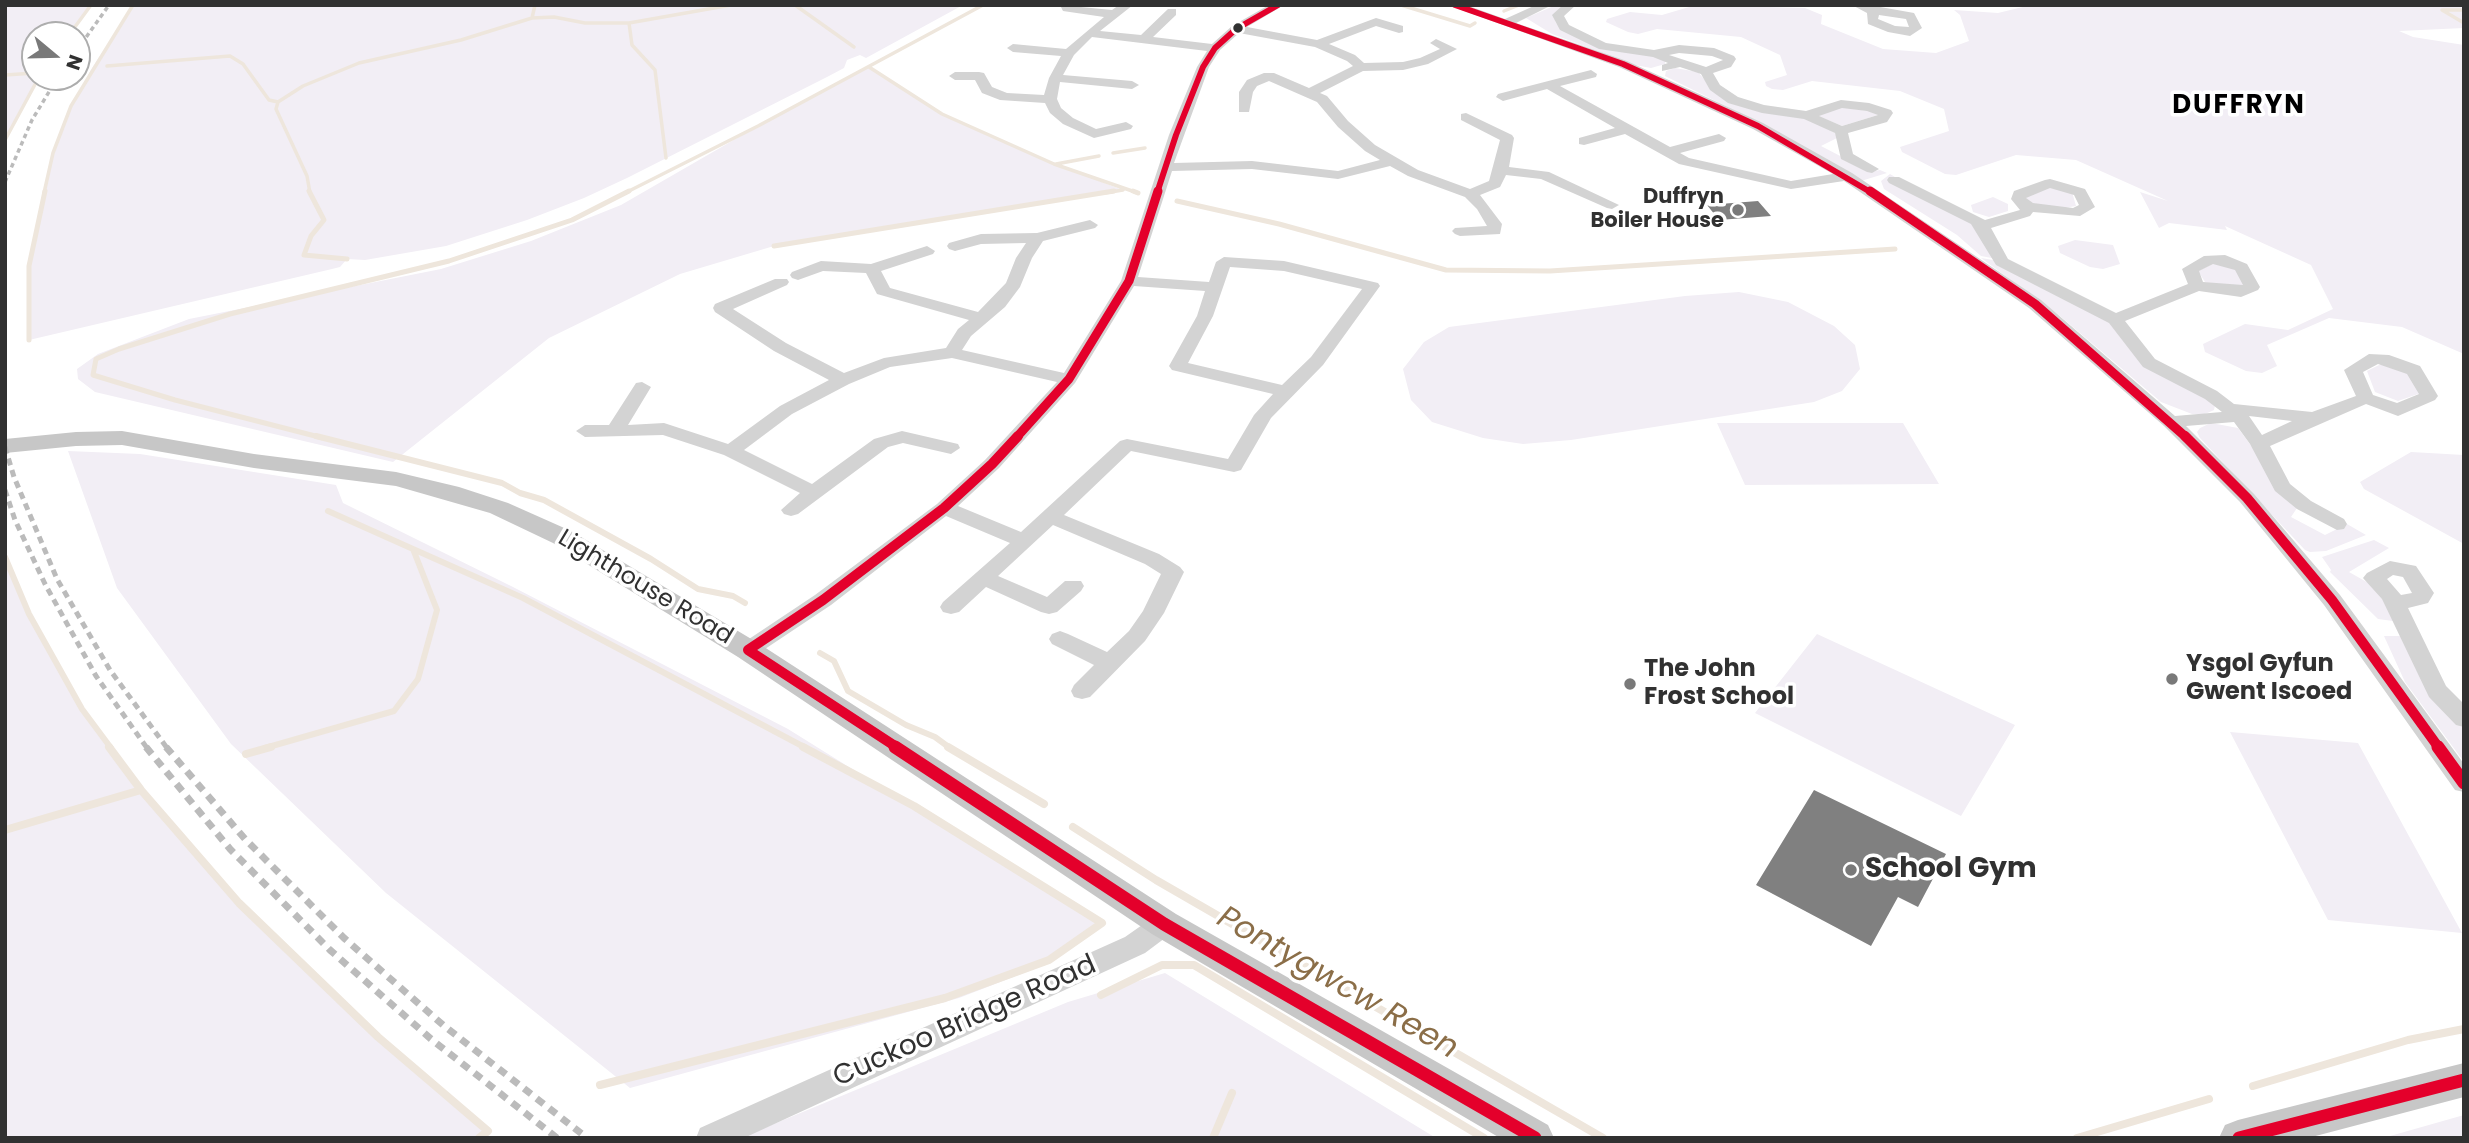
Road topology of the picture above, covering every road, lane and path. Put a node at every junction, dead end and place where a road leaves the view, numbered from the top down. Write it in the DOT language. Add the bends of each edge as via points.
graph roads {
  1 [pos="1066,5"];
  2 [pos="1127,5"];
  3 [pos="1278,5"];
  4 [pos="1454,5"];
  5 [pos="1546,5"];
  6 [pos="1570,5"];
  7 [pos="1858,5"];
  8 [pos="1872,11"];
  9 [pos="1171,12"];
  10 [pos="1112,15"];
  11 [pos="1507,22"];
  12 [pos="1236,29"];
  13 [pos="1399,29"];
  14 [pos="1089,33"];
  15 [pos="1143,40"];
  16 [pos="1436,43"];
  17 [pos="1318,44"];
  18 [pos="1215,48"];
  19 [pos="1010,49"];
  20 [pos="1069,53"];
  21 [pos="1656,54"];
  22 [pos="1680,63"];
  23 [pos="1362,67"];
  24 [pos="1706,71"];
  25 [pos="1591,74"];
  26 [pos="1649,75"];
  27 [pos="955,76"];
  28 [pos="1055,78"];
  29 [pos="1132,85"];
  30 [pos="1549,85"];
  31 [pos="1310,93"];
  32 [pos="1503,97"];
  33 [pos="1050,99"];
  34 [pos="1244,109"];
  35 [pos="1807,115"];
  36 [pos="1466,117"];
  37 [pos="1126,126"];
  38 [pos="1627,129"];
  39 [pos="1841,131"];
  40 [pos="1719,138"];
  41 [pos="1584,141"];
  42 [pos="1669,152"];
  43 [pos="1391,161"];
  44 [pos="1167,167"];
  45 [pos="1872,169"];
  46 [pos="1501,170"];
  47 [pos="1847,176"];
  48 [pos="1894,180"];
  49 [pos="1470,194"];
  50 [pos="1612,205"];
  51 [pos="2029,206"];
  52 [pos="1090,225"];
  53 [pos="1982,226"];
  54 [pos="1461,231"];
  55 [pos="1037,238"];
  56 [pos="955,246"];
  57 [pos="926,251"];
  58 [pos="873,269"];
  59 [pos="798,275"];
  60 [pos="1129,281"];
  61 [pos="781,282"];
  62 [pos="2197,286"];
  63 [pos="1215,288"];
  64 [pos="2070,296"];
  65 [pos="2148,306"];
  66 [pos="981,318"];
  67 [pos="2116,319"];
  68 [pos="952,353"];
  69 [pos="1069,379"];
  70 [pos="843,380"];
  71 [pos="642,387"];
  72 [pos="1286,391"];
  73 [pos="2366,398"];
  74 [pos="2235,412"];
  75 [pos="2314,418"];
  76 [pos="2171,422"];
  77 [pos="584,431"];
  78 [pos="615,431"];
  79 [pos="2259,444"];
  80 [pos="5,446"];
  81 [pos="951,448"];
  82 [pos="731,451"];
  83 [pos="813,492"];
  84 [pos="944,508"];
  85 [pos="791,510"];
  86 [pos="1052,517"];
  87 [pos="2337,524"];
  88 [pos="1024,541"];
  89 [pos="985,578"];
  90 [pos="1073,586"];
  91 [pos="2396,604"];
  92 [pos="951,607"];
  93 [pos="1060,639"];
  94 [pos="748,650"];
  95 [pos="1110,663"];
  96 [pos="1082,691"];
  97 [pos="2464,719"];
  98 [pos="2464,783"];
  99 [pos="1164,924"];
  100 [pos="2464,1080"];
  101 [pos="711,1138"];
  102 [pos="1535,1138"];
  103 [pos="2238,1138"];
  1 -- 10 [label="street" via="1067,9"];
  2 -- 10 [label="street"];
  3 -- 12 [label="street"];
  4 -- 11 [label="street"];
  5 -- 11 [label="street"];
  6 -- 21 [label="street" via="1558,18 1570,31 1603,46"];
  7 -- 8 [label="street"];
  9 -- 15 [label="street"];
  10 -- 14 [label="street"];
  11 -- 26 [label="street"];
  12 -- 17 [label="street"];
  12 -- 18 [label="street"];
  13 -- 17 [label="street" via="1376,22"];
  14 -- 15 [label="street"];
  14 -- 20 [label="street"];
  15 -- 18 [label="street"];
  16 -- 23 [label="street" via="1451,49 1403,66"];
  17 -- 23 [label="street"];
  18 -- 44 [label="street" via="1195,84"];
  19 -- 20 [label="street"];
  20 -- 28 [label="street"];
  21 -- 22 [label="street"];
  21 -- 24 [label="street" via="1679,48 1730,59"];
  22 -- 24 [label="street"];
  22 -- 26 [label="street"];
  23 -- 31 [label="street"];
  24 -- 35 [label="street" via="1715,87 1734,100"];
  25 -- 30 [label="street"];
  26 -- 47 [label="street" via="1758,126"];
  27 -- 33 [label="street" via="979,76 987,90 1004,97"];
  28 -- 29 [label="street"];
  28 -- 33 [label="street"];
  30 -- 32 [label="street"];
  30 -- 38 [label="street"];
  31 -- 34 [label="street" via="1267,73 1252,83"];
  31 -- 43 [label="street" via="1322,99 1370,148"];
  33 -- 37 [label="street" via="1068,121 1094,134"];
  35 -- 39 [label="street"];
  35 -- 39 [label="street" via="1841,104 1886,113 1882,119"];
  36 -- 46 [label="street" via="1507,138"];
  38 -- 41 [label="street"];
  38 -- 42 [label="street"];
  39 -- 45 [label="street" via="1846,156"];
  40 -- 42 [label="street"];
  42 -- 47 [label="street" via="1684,161 1774,183 1806,184"];
  43 -- 44 [label="street" via="1338,175 1252,165"];
  43 -- 49 [label="street"];
  44 -- 60 [label="street"];
  46 -- 49 [label="street" via="1495,184"];
  46 -- 50 [label="street" via="1544,175"];
  47 -- 76 [label="street" via="2035,304"];
  48 -- 53 [label="street"];
  49 -- 54 [label="street" via="1483,206 1495,231"];
  51 -- 53 [label="street" via="2025,213"];
  52 -- 55 [label="street"];
  53 -- 64 [label="street" via="2002,262"];
  55 -- 56 [label="street" via="981,239"];
  55 -- 66 [label="street" via="1014,284"];
  57 -- 58 [label="street"];
  58 -- 59 [label="street" via="821,266"];
  58 -- 66 [label="street" via="883,291"];
  60 -- 63 [label="street"];
  60 -- 69 [label="street"];
  61 -- 70 [label="street" via="721,308 780,347"];
  62 -- 65 [label="street"];
  63 -- 72 [label="street" via="1178,366"];
  63 -- 72 [label="street" via="1225,256 1372,286 1317,361"];
  64 -- 65 [label="street"];
  64 -- 67 [label="street"];
  65 -- 67 [label="street"];
  66 -- 68 [label="street" via="964,333"];
  67 -- 74 [label="street" via="2149,363"];
  68 -- 69 [label="street"];
  68 -- 70 [label="street" via="897,360"];
  69 -- 84 [label="street" via="992,464"];
  70 -- 82 [label="street" via="786,410"];
  71 -- 78 [label="street"];
  72 -- 86 [label="street" via="1263,415 1234,466 1127,445"];
  73 -- 75 [label="street"];
  74 -- 75 [label="street"];
  74 -- 76 [label="street"];
  74 -- 79 [label="street"];
  75 -- 79 [label="street"];
  76 -- 98 [label="street" via="2298,556"];
  77 -- 78 [label="street"];
  78 -- 82 [label="street" via="664,429"];
  79 -- 87 [label="street" via="2282,486"];
  80 -- 94 [label="main road, Lighthouse Road" via="122,438 396,479 450,492 562,537"];
  81 -- 83 [label="street" via="902,438 881,443"];
  82 -- 83 [label="street"];
  83 -- 85 [label="street"];
  84 -- 88 [label="street"];
  84 -- 94 [label="street" via="823,600"];
  86 -- 88 [label="street"];
  86 -- 95 [label="street" via="1173,572 1153,613"];
  88 -- 89 [label="street"];
  89 -- 90 [label="street" via="1049,607"];
  89 -- 92 [label="street"];
  91 -- 97 [label="street" via="2437,691"];
  93 -- 95 [label="street"];
  94 -- 99 [label="main road, Lighthouse Road"];
  95 -- 96 [label="street"];
  99 -- 101 [label="street, Cuckoo Bridge Road" via="1135,944"];
  99 -- 102 [label="main road, Lighthouse Road"];
  100 -- 103 [label="main road"];
}
